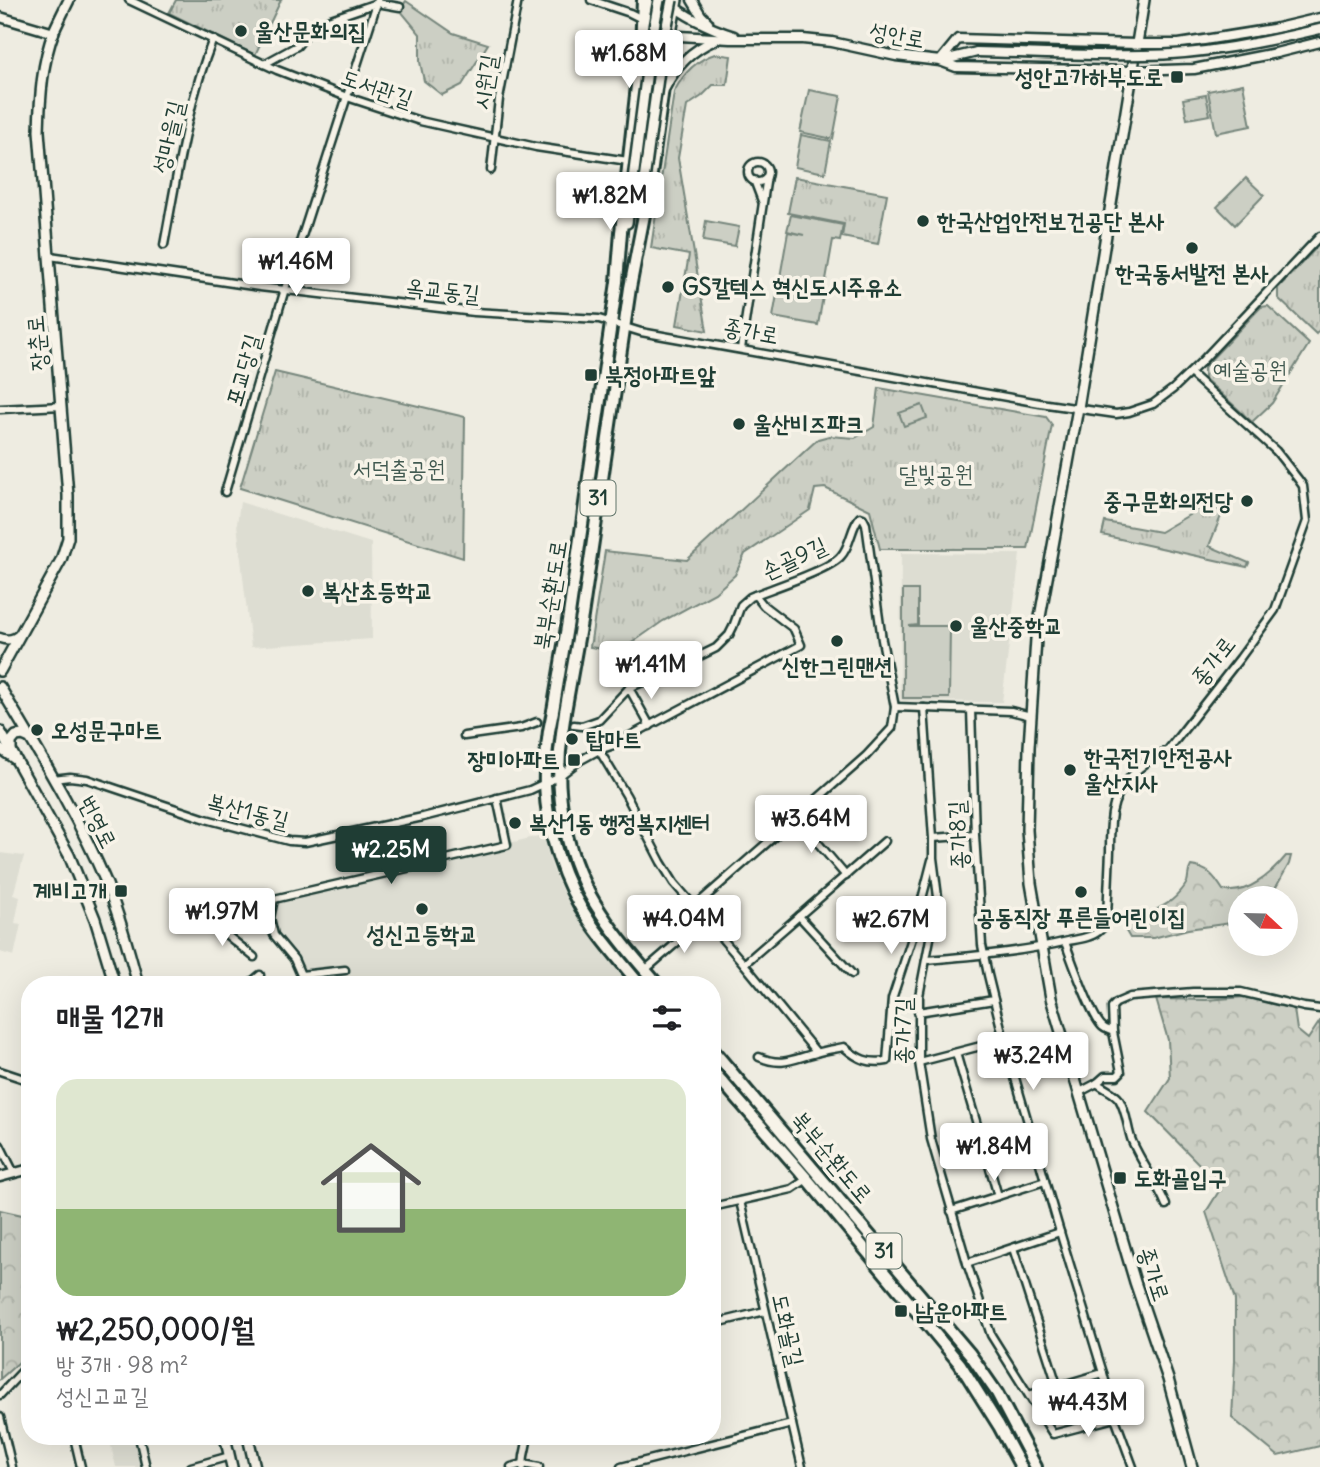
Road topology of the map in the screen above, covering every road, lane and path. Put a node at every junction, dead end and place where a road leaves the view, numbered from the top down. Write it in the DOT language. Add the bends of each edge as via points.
graph roads {
  1 [pos="69,0"];
  2 [pos="129,0"];
  3 [pos="518,0"];
  4 [pos="592,0"];
  5 [pos="665,0"];
  6 [pos="692,0"];
  7 [pos="1144,0"];
  8 [pos="377,2"];
  9 [pos="675,3"];
  10 [pos="400,7"];
  11 [pos="648,7"];
  12 [pos="0,17"];
  13 [pos="1320,18"];
  14 [pos="1320,29"];
  15 [pos="54,33"];
  16 [pos="720,35"];
  17 [pos="667,36"];
  18 [pos="213,39"];
  19 [pos="1320,42"];
  20 [pos="1136,44"];
  21 [pos="641,49"];
  22 [pos="940,61"];
  23 [pos="264,64"];
  24 [pos="1132,71"];
  25 [pos="662,93"];
  26 [pos="347,97"];
  27 [pos="495,137"];
  28 [pos="628,161"];
  29 [pos="491,170"];
  30 [pos="767,176"];
  31 [pos="754,180"];
  32 [pos="763,203"];
  33 [pos="1320,236"];
  34 [pos="164,245"];
  35 [pos="50,256"];
  36 [pos="617,282"];
  37 [pos="630,284"];
  38 [pos="285,289"];
  39 [pos="611,322"];
  40 [pos="624,327"];
  41 [pos="741,349"];
  42 [pos="1190,373"];
  43 [pos="62,406"];
  44 [pos="1078,408"];
  45 [pos="0,409"];
  46 [pos="225,492"];
  47 [pos="755,595"];
  48 [pos="23,632"];
  49 [pos="0,638"];
  50 [pos="0,671"];
  51 [pos="0,687"];
  52 [pos="629,688"];
  53 [pos="895,707"];
  54 [pos="925,708"];
  55 [pos="971,709"];
  56 [pos="1031,716"];
  57 [pos="537,722"];
  58 [pos="574,725"];
  59 [pos="650,726"];
  60 [pos="0,731"];
  61 [pos="464,736"];
  62 [pos="30,738"];
  63 [pos="0,748"];
  64 [pos="11,750"];
  65 [pos="599,750"];
  66 [pos="18,762"];
  67 [pos="558,777"];
  68 [pos="53,779"];
  69 [pos="545,784"];
  70 [pos="498,798"];
  71 [pos="796,817"];
  72 [pos="975,835"];
  73 [pos="933,838"];
  74 [pos="885,841"];
  75 [pos="933,858"];
  76 [pos="846,876"];
  77 [pos="207,898"];
  78 [pos="694,907"];
  79 [pos="184,908"];
  80 [pos="799,916"];
  81 [pos="704,919"];
  82 [pos="191,922"];
  83 [pos="1065,942"];
  84 [pos="1041,948"];
  85 [pos="984,955"];
  86 [pos="254,957"];
  87 [pos="926,960"];
  88 [pos="744,964"];
  89 [pos="345,970"];
  90 [pos="645,970"];
  91 [pos="852,974"];
  92 [pos="301,975"];
  93 [pos="112,976"];
  94 [pos="135,976"];
  95 [pos="633,976"];
  96 [pos="650,976"];
  97 [pos="995,1000"];
  98 [pos="1320,1009"];
  99 [pos="918,1012"];
  100 [pos="1113,1032"];
  101 [pos="1004,1040"];
  102 [pos="816,1052"];
  103 [pos="956,1053"];
  104 [pos="759,1057"];
  105 [pos="721,1060"];
  106 [pos="919,1062"];
  107 [pos="0,1071"];
  108 [pos="21,1078"];
  109 [pos="721,1080"];
  110 [pos="1097,1083"];
  111 [pos="1078,1093"];
  112 [pos="0,1145"];
  113 [pos="21,1171"];
  114 [pos="14,1173"];
  115 [pos="0,1177"];
  116 [pos="807,1179"];
  117 [pos="1045,1181"];
  118 [pos="998,1196"];
  119 [pos="740,1201"];
  120 [pos="721,1205"];
  121 [pos="1166,1205"];
  122 [pos="951,1211"];
  123 [pos="854,1216"];
  124 [pos="845,1224"];
  125 [pos="1060,1231"];
  126 [pos="1013,1248"];
  127 [pos="967,1263"];
  128 [pos="765,1311"];
  129 [pos="721,1322"];
  130 [pos="21,1373"];
  131 [pos="1103,1373"];
  132 [pos="1058,1388"];
  133 [pos="0,1395"];
  134 [pos="1029,1395"];
  135 [pos="0,1417"];
  136 [pos="1115,1418"];
  137 [pos="792,1424"];
  138 [pos="721,1442"];
  139 [pos="76,1445"];
  140 [pos="141,1445"];
  141 [pos="227,1445"];
  142 [pos="250,1445"];
  143 [pos="527,1445"];
  144 [pos="708,1445"];
  145 [pos="230,1456"];
  146 [pos="523,1465"];
  147 [pos="12,1467"];
  148 [pos="81,1467"];
  149 [pos="146,1467"];
  150 [pos="191,1467"];
  151 [pos="232,1467"];
  152 [pos="255,1467"];
  153 [pos="512,1467"];
  154 [pos="540,1467"];
  155 [pos="621,1467"];
  156 [pos="802,1467"];
  157 [pos="1014,1467"];
  158 [pos="1021,1467"];
  159 [pos="1036,1467"];
  160 [pos="1042,1467"];
  161 [pos="1133,1467"];
  162 [pos="1192,1467"];
  1 -- 15 [label="main road, 장춘로"];
  2 -- 18 [label="street, 도서관길"];
  3 -- 27 [label="street, 시원길"];
  4 -- 11 [label="street" via="630,13"];
  5 -- 9 [label="street"];
  6 -- 16 [label="street"];
  7 -- 20 [label="main road, 종가로"];
  8 -- 10 [label="street"];
  8 -- 23 [label="street" via="317,24 297,46"];
  8 -- 26 [label="street, 포교당길"];
  9 -- 16 [label="street"];
  9 -- 17 [label="main road"];
  9 -- 37 [label="main road, 북부순환도로, bridge" via="661,56"];
  11 -- 17 [label="main road"];
  11 -- 17 [label="street" via="651,28"];
  11 -- 21 [label="main road"];
  11 -- 36 [label="main road, 북부순환도로, bridge" via="649,55"];
  12 -- 15 [label="street"];
  13 -- 20 [label="street" via="1179,44"];
  14 -- 22 [label="street, 성안로, bridge" via="1220,49 1146,55 977,52"];
  15 -- 35 [label="main road, 장춘로" via="40,95 38,131"];
  16 -- 17 [label="street, 성안로"];
  16 -- 22 [label="street, 성안로" via="832,42 896,57"];
  16 -- 25 [label="street" via="687,57"];
  17 -- 21 [label="street" via="651,37"];
  17 -- 25 [label="main road"];
  18 -- 23 [label="street, 도서관길"];
  18 -- 34 [label="street, 성마을길" via="190,118"];
  19 -- 24 [label="street" via="1194,69"];
  20 -- 22 [label="street" via="958,39"];
  20 -- 24 [label="main road, 종가로"];
  21 -- 28 [label="main road"];
  22 -- 24 [label="street" via="956,67"];
  23 -- 26 [label="street, 도서관길"];
  24 -- 44 [label="main road, 종가로"];
  25 -- 37 [label="main road"];
  26 -- 27 [label="street, 도서관길" via="420,121"];
  26 -- 38 [label="street, 포교당길"];
  27 -- 28 [label="street, 도서관길"];
  27 -- 29 [label="street, 시원길"];
  28 -- 36 [label="main road"];
  30 -- 31 [label="street"];
  30 -- 31 [label="street" via="767,167 757,162 748,170"];
  30 -- 32 [label="street"];
  31 -- 32 [label="street"];
  32 -- 41 [label="street"];
  33 -- 42 [label="street, 종가로"];
  35 -- 38 [label="street, 옥교동길"];
  35 -- 43 [label="main road, 장춘로"];
  36 -- 39 [label="main road, 북부순환도로 / 31"];
  37 -- 40 [label="main road, 북부순환도로 / 31"];
  38 -- 39 [label="street, 옥교동길" via="474,312"];
  38 -- 46 [label="street, 포교당길"];
  39 -- 40 [label="street, 옥교동길"];
  39 -- 69 [label="main road, 북부순환도로 / 31, bridge" via="545,758"];
  40 -- 41 [label="street, 종가로"];
  40 -- 67 [label="main road, 북부순환도로 / 31, bridge"];
  41 -- 44 [label="street, 종가로"];
  42 -- 44 [label="street, 종가로" via="1163,398 1141,408 1116,414"];
  42 -- 83 [label="street, 종가로" via="1276,451 1303,486 1307,521 1275,610 1168,750 1143,764 1119,793 1112,810 1106,922 1091,936"];
  43 -- 45 [label="street"];
  43 -- 48 [label="main road, 장춘로" via="68,538"];
  44 -- 56 [label="main road, 종가로" via="1036,639"];
  47 -- 52 [label="street, 손골9길" via="741,605 733,627 716,648"];
  47 -- 53 [label="street, 손골9길" via="838,560 856,520 863,518"];
  47 -- 59 [label="street, 복산1동길" via="794,629 801,645"];
  48 -- 49 [label="street" via="13,639"];
  48 -- 50 [label="main road, 장춘로"];
  51 -- 62 [label="main road, 번영로"];
  52 -- 58 [label="street, 손골9길" via="599,720"];
  52 -- 59 [label="street"];
  53 -- 54 [label="street"];
  53 -- 71 [label="street" via="889,732"];
  54 -- 55 [label="street"];
  54 -- 73 [label="street, 종가7길"];
  55 -- 56 [label="street"];
  55 -- 72 [label="street, 종가8길"];
  56 -- 84 [label="main road, 종가로" via="1028,856"];
  57 -- 61 [label="street" via="521,729"];
  59 -- 65 [label="street, 복산1동길"];
  60 -- 64 [label="main road, 번영로"];
  62 -- 64 [label="main road" via="16,736"];
  62 -- 68 [label="main road, 번영로"];
  63 -- 66 [label="street"];
  64 -- 66 [label="main road, 번영로"];
  65 -- 67 [label="street, 복산1동길"];
  65 -- 78 [label="street" via="661,862"];
  66 -- 93 [label="main road, 번영로" via="79,878"];
  67 -- 69 [label="street, 복산1동길"];
  67 -- 90 [label="main road, 북부순환도로" via="566,832 579,871 601,913"];
  68 -- 70 [label="street, 복산1동길" via="87,779 206,819 305,842"];
  68 -- 94 [label="main road, 번영로" via="106,882"];
  69 -- 70 [label="street, 복산1동길"];
  69 -- 95 [label="main road, 북부순환도로" via="553,836 566,877 590,921"];
  70 -- 92 [label="street" via="507,845 274,900 270,918 274,934"];
  71 -- 76 [label="street"];
  71 -- 78 [label="street"];
  72 -- 73 [label="street"];
  72 -- 85 [label="street, 종가8길"];
  73 -- 75 [label="street, 종가7길"];
  74 -- 76 [label="street"];
  75 -- 87 [label="street, 종가7길" via="938,897"];
  75 -- 102 [label="street" via="892,999 887,1061 874,1063 844,1047"];
  76 -- 80 [label="street"];
  77 -- 79 [label="street"];
  78 -- 81 [label="street"];
  80 -- 88 [label="street"];
  80 -- 91 [label="street"];
  81 -- 88 [label="street"];
  81 -- 90 [label="street"];
  82 -- 86 [label="street" via="202,915"];
  83 -- 84 [label="street, 종가로"];
  83 -- 100 [label="street" via="1097,1018"];
  84 -- 85 [label="street"];
  84 -- 111 [label="main road, 종가로"];
  85 -- 87 [label="street"];
  85 -- 97 [label="street, 종가8길"];
  87 -- 99 [label="street, 종가7길"];
  88 -- 102 [label="street"];
  89 -- 92 [label="street"];
  90 -- 96 [label="main road, 북부순환도로"];
  97 -- 99 [label="street"];
  97 -- 101 [label="street, 종가8길"];
  98 -- 100 [label="street" via="1241,992 1130,997 1112,1007"];
  99 -- 106 [label="street, 종가7길"];
  100 -- 110 [label="street" via="1121,1072"];
  101 -- 103 [label="street"];
  101 -- 117 [label="street, 종가8길"];
  102 -- 104 [label="street" via="791,1061"];
  103 -- 106 [label="street"];
  103 -- 118 [label="street"];
  105 -- 123 [label="main road, 북부순환도로 / 31"];
  106 -- 122 [label="street, 종가7길" via="931,1139"];
  107 -- 108 [label="street"];
  109 -- 116 [label="main road, 북부순환도로 / 31"];
  110 -- 111 [label="street"];
  110 -- 121 [label="street" via="1121,1102 1134,1146"];
  111 -- 162 [label="main road, 종가로"];
  112 -- 114 [label="street"];
  113 -- 114 [label="street"];
  114 -- 115 [label="street"];
  116 -- 119 [label="street" via="792,1189"];
  116 -- 124 [label="main road, 북부순환도로 / 31"];
  117 -- 118 [label="street"];
  117 -- 125 [label="street, 종가8길"];
  118 -- 122 [label="street"];
  119 -- 120 [label="street"];
  119 -- 128 [label="street, 도화골길"];
  122 -- 127 [label="street, 종가7길"];
  123 -- 159 [label="main road, 북부순환도로 / 31" via="982,1370"];
  123 -- 160 [label="main road" via="986,1367"];
  124 -- 157 [label="main road" via="956,1368"];
  124 -- 158 [label="main road, 북부순환도로 / 31" via="960,1364"];
  125 -- 126 [label="street"];
  125 -- 131 [label="street, 종가8길"];
  126 -- 127 [label="street"];
  126 -- 132 [label="street"];
  127 -- 134 [label="street, 종가7길" via="991,1335"];
  128 -- 129 [label="street"];
  128 -- 137 [label="street, 도화골길"];
  130 -- 133 [label="street"];
  131 -- 132 [label="street"];
  131 -- 136 [label="street, 종가8길"];
  132 -- 134 [label="street"];
  134 -- 136 [label="street, 종가7길" via="1053,1434"];
  135 -- 147 [label="street"];
  136 -- 161 [label="street, 종가8길"];
  137 -- 138 [label="street"];
  137 -- 156 [label="street, 도화골길"];
  139 -- 148 [label="street"];
  140 -- 149 [label="street"];
  141 -- 145 [label="main road"];
  142 -- 152 [label="main road"];
  143 -- 146 [label="street"];
  144 -- 155 [label="street"];
  145 -- 150 [label="street"];
  145 -- 151 [label="main road"];
  146 -- 153 [label="street"];
  146 -- 154 [label="street"];
}
